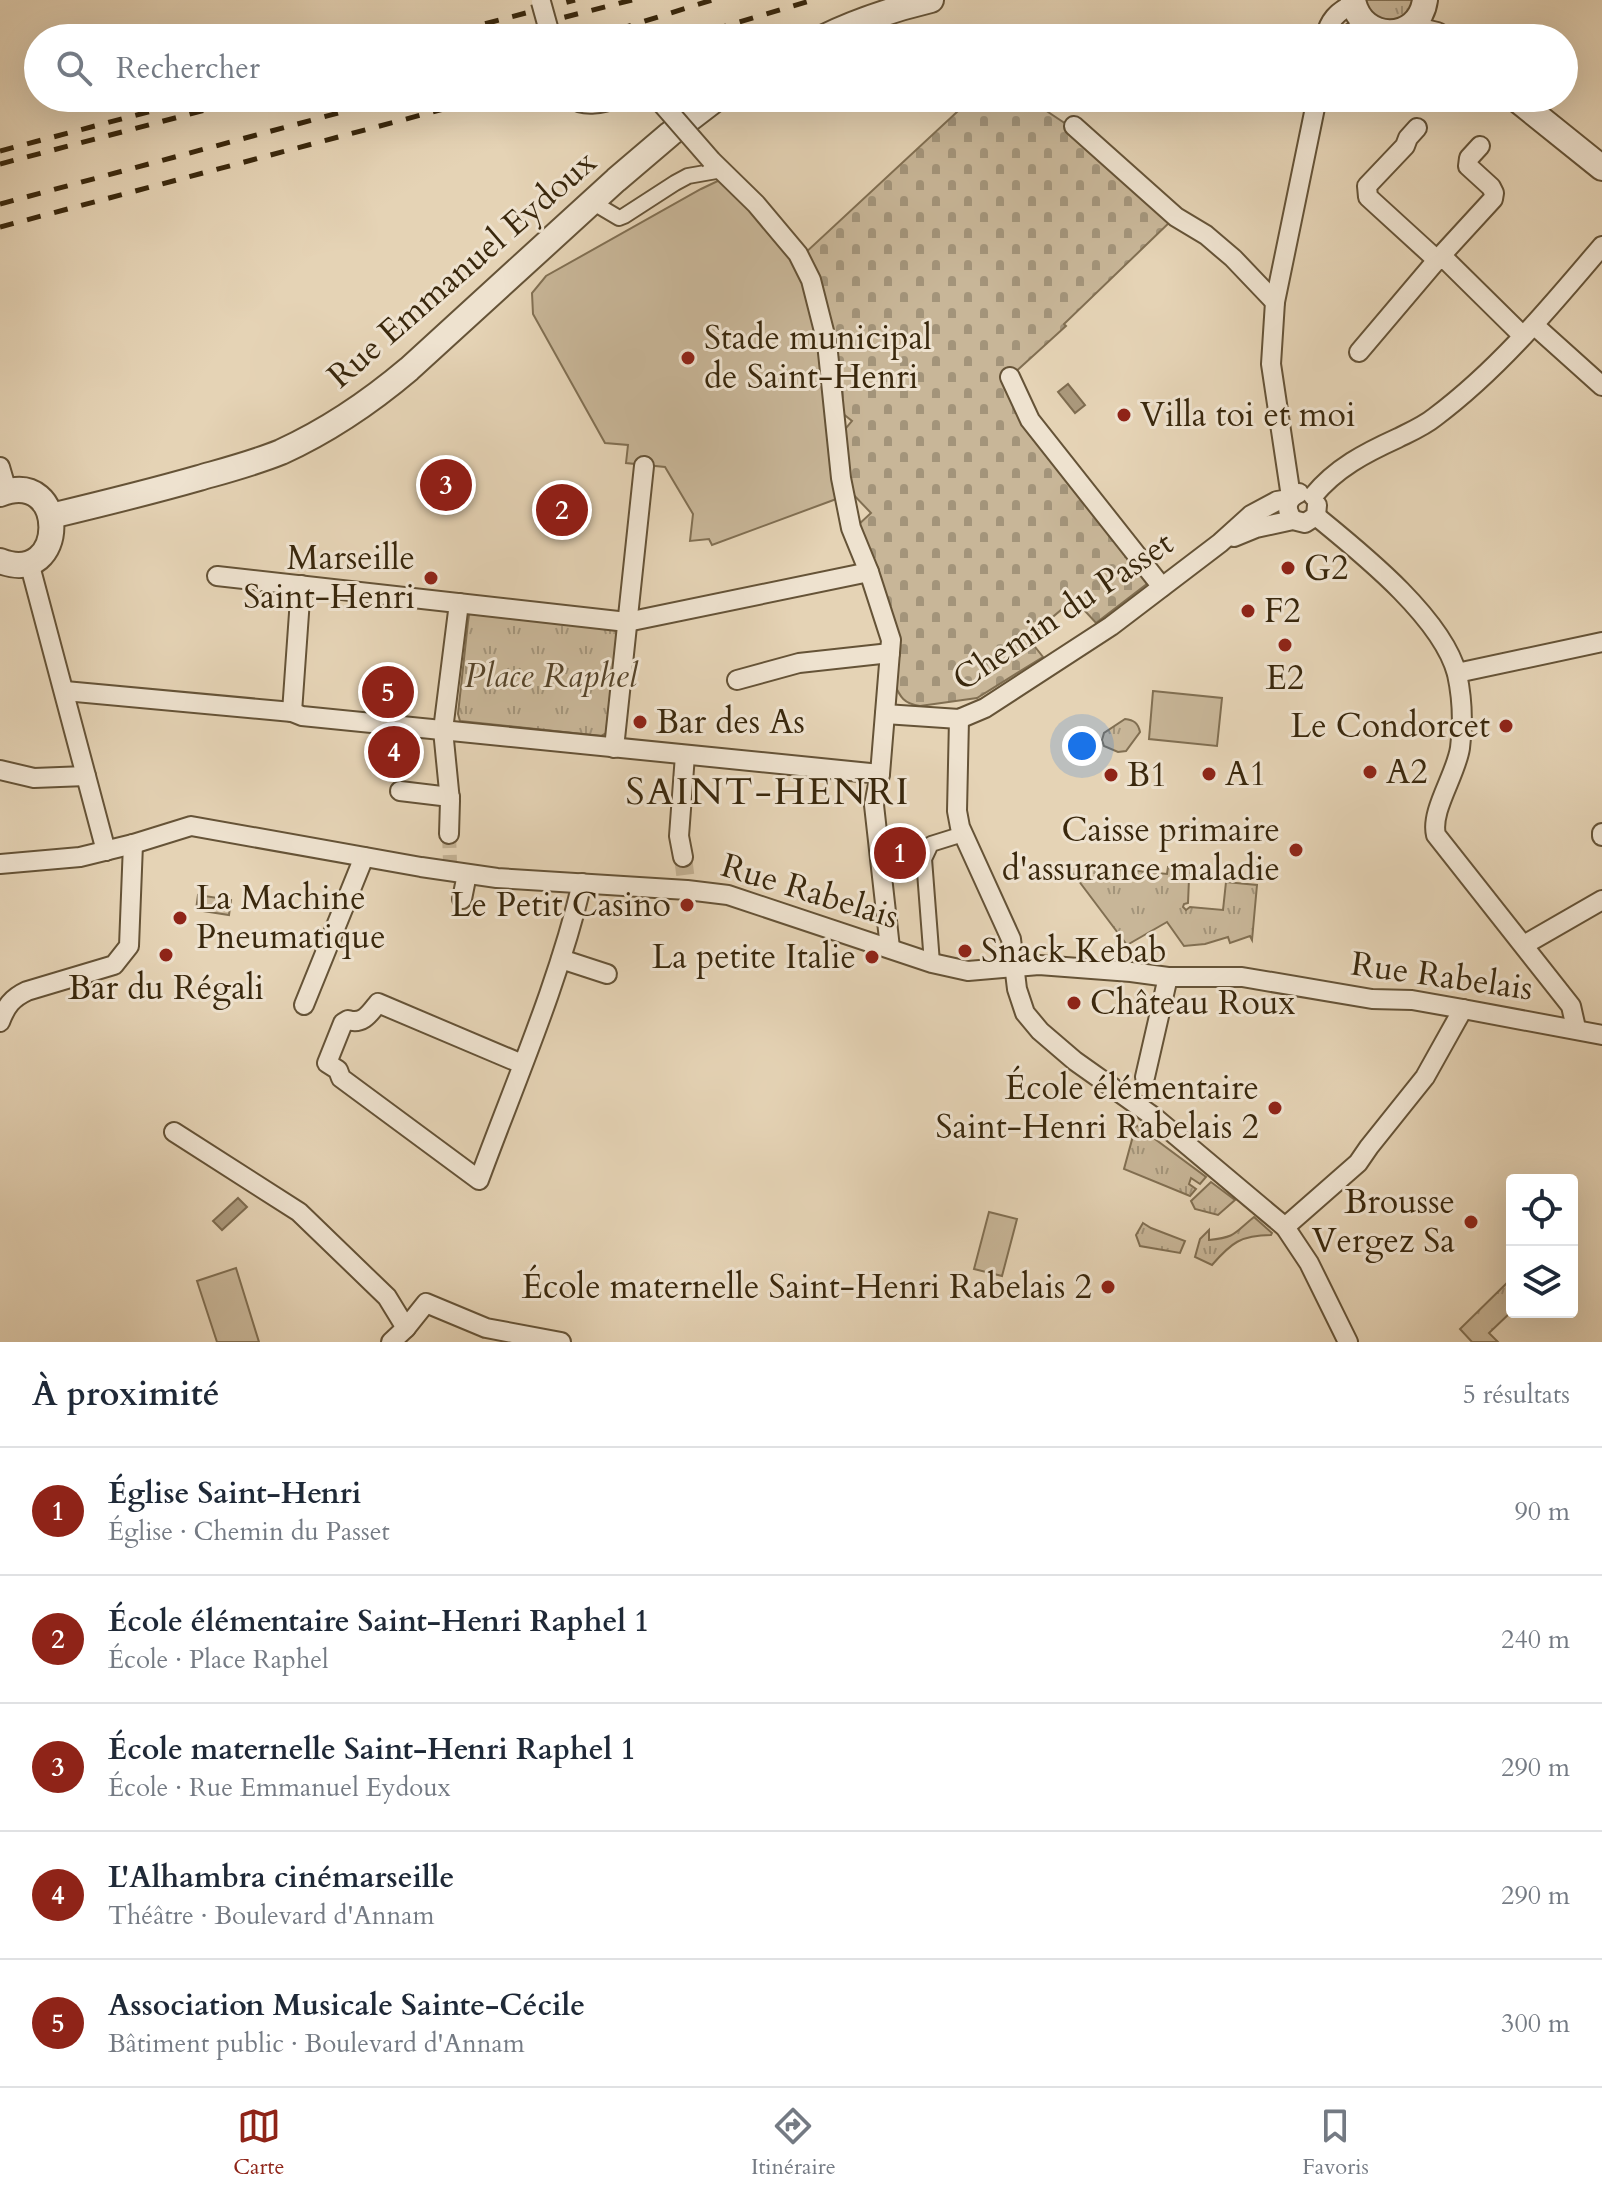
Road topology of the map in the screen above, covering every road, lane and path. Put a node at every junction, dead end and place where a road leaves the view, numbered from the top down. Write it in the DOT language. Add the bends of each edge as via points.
graph roads {
  1 [pos="931,0"];
  2 [pos="541,1"];
  3 [pos="1425,3"];
  4 [pos="1357,10"];
  5 [pos="547,24"];
  6 [pos="855,24"];
  7 [pos="1330,24"];
  8 [pos="1372,24"];
  9 [pos="1412,24"];
  10 [pos="1433,24"];
  11 [pos="670,112"];
  12 [pos="699,112"];
  13 [pos="1314,112"];
  14 [pos="1532,112"];
  15 [pos="1074,126"];
  16 [pos="1417,128"];
  17 [pos="1480,146"];
  18 [pos="717,165"];
  19 [pos="1602,168"];
  20 [pos="592,202"];
  21 [pos="1602,246"];
  22 [pos="1437,260"];
  23 [pos="1275,302"];
  24 [pos="1528,330"];
  25 [pos="1359,352"];
  26 [pos="1010,377"];
  27 [pos="1602,386"];
  28 [pos="644,466"];
  29 [pos="0,467"];
  30 [pos="4,493"];
  31 [pos="1313,496"];
  32 [pos="1290,498"];
  33 [pos="51,516"];
  34 [pos="1316,516"];
  35 [pos="1293,520"];
  36 [pos="1220,543"];
  37 [pos="0,561"];
  38 [pos="29,562"];
  39 [pos="869,572"];
  40 [pos="217,576"];
  41 [pos="301,585"];
  42 [pos="1162,587"];
  43 [pos="459,603"];
  44 [pos="627,622"];
  45 [pos="1602,642"];
  46 [pos="890,653"];
  47 [pos="1457,673"];
  48 [pos="737,680"];
  49 [pos="65,691"];
  50 [pos="292,712"];
  51 [pos="885,714"];
  52 [pos="959,719"];
  53 [pos="443,730"];
  54 [pos="614,748"];
  55 [pos="685,755"];
  56 [pos="0,770"];
  57 [pos="880,774"];
  58 [pos="86,776"];
  59 [pos="400,791"];
  60 [pos="450,797"];
  61 [pos="449,834"];
  62 [pos="963,834"];
  63 [pos="133,844"];
  64 [pos="106,851"];
  65 [pos="364,857"];
  66 [pos="683,857"];
  67 [pos="0,864"];
  68 [pos="456,869"];
  69 [pos="582,883"];
  70 [pos="462,899"];
  71 [pos="1601,904"];
  72 [pos="1524,945"];
  73 [pos="890,948"];
  74 [pos="561,959"];
  75 [pos="932,963"];
  76 [pos="1014,967"];
  77 [pos="607,974"];
  78 [pos="1168,977"];
  79 [pos="304,1005"];
  80 [pos="1463,1009"];
  81 [pos="0,1022"];
  82 [pos="1576,1028"];
  83 [pos="1602,1035"];
  84 [pos="522,1064"];
  85 [pos="1145,1077"];
  86 [pos="174,1132"];
  87 [pos="1285,1227"];
  88 [pos="406,1328"];
  89 [pos="391,1342"];
  90 [pos="561,1342"];
  91 [pos="1348,1342"];
  1 -- 6 [label="street"];
  2 -- 5 [label="street, bridge"];
  3 -- 9 [label="street"];
  3 -- 10 [label="street"];
  4 -- 7 [label="street" via="1341,10"];
  4 -- 8 [label="street"];
  11 -- 18 [label="street, bridge"];
  12 -- 20 [label="street, Rue Emmanuel Eydoux"];
  13 -- 23 [label="street"];
  14 -- 19 [label="street"];
  15 -- 23 [label="street" via="1176,217 1233,258"];
  16 -- 22 [label="street" via="1367,186 1368,197"];
  17 -- 22 [label="street" via="1468,166 1491,187 1493,199"];
  18 -- 20 [label="street" via="675,183 619,218"];
  18 -- 39 [label="street" via="798,254 811,280 827,343 841,478 851,528"];
  20 -- 33 [label="street, Rue Emmanuel Eydoux" via="400,377 320,432 254,462"];
  21 -- 24 [label="street"];
  22 -- 24 [label="street" via="1446,260"];
  22 -- 25 [label="street"];
  23 -- 32 [label="street" via="1271,364"];
  24 -- 27 [label="street"];
  24 -- 31 [label="street" via="1433,420 1354,460"];
  26 -- 42 [label="street" via="1030,420"];
  28 -- 44 [label="street"];
  29 -- 30 [label="street"];
  30 -- 33 [label="street" via="29,493"];
  31 -- 32 [label="street" via="1306,492"];
  31 -- 34 [label="street"];
  32 -- 35 [label="street" via="1288,514"];
  32 -- 36 [label="street, Chemin du Passet" via="1265,506"];
  33 -- 38 [label="street" via="51,538"];
  34 -- 35 [label="street" via="1305,523"];
  34 -- 47 [label="street" via="1379,568 1428,621"];
  35 -- 36 [label="street, Chemin du Passet"];
  36 -- 42 [label="street, Chemin du Passet"];
  37 -- 38 [label="street"];
  38 -- 49 [label="street"];
  39 -- 44 [label="street"];
  39 -- 46 [label="street" via="891,640"];
  40 -- 41 [label="street"];
  41 -- 43 [label="street"];
  41 -- 50 [label="street"];
  42 -- 52 [label="street, Chemin du Passet" via="985,708"];
  43 -- 44 [label="street"];
  43 -- 53 [label="street"];
  44 -- 54 [label="street"];
  45 -- 47 [label="street"];
  46 -- 48 [label="street" via="799,663"];
  46 -- 51 [label="street"];
  47 -- 72 [label="street" via="1460,748 1434,818 1436,835"];
  49 -- 50 [label="street"];
  49 -- 58 [label="street"];
  50 -- 53 [label="street"];
  51 -- 52 [label="street, Chemin du Passet"];
  51 -- 57 [label="street"];
  52 -- 62 [label="street" via="957,811"];
  53 -- 54 [label="street"];
  53 -- 60 [label="street"];
  54 -- 55 [label="street"];
  55 -- 57 [label="street"];
  55 -- 66 [label="street" via="679,836"];
  56 -- 58 [label="street" via="34,778"];
  57 -- 73 [label="street" via="874,805"];
  58 -- 64 [label="street"];
  59 -- 60 [label="street"];
  60 -- 61 [label="street"];
  62 -- 75 [label="street" via="931,844 924,859"];
  62 -- 76 [label="street" via="1011,939"];
  63 -- 64 [label="street, Rue Rabelais"];
  63 -- 65 [label="street, Rue Rabelais" via="191,826"];
  63 -- 81 [label="street" via="129,946 114,965 14,997"];
  64 -- 67 [label="street, Rue Rabelais"];
  65 -- 68 [label="street, Rue Rabelais"];
  65 -- 79 [label="street"];
  68 -- 69 [label="street, Rue Rabelais" via="497,878"];
  68 -- 70 [label="street"];
  69 -- 73 [label="street, Rue Rabelais" via="687,886"];
  69 -- 74 [label="street"];
  71 -- 72 [label="street"];
  72 -- 82 [label="street" via="1571,1006"];
  73 -- 75 [label="street, Rue Rabelais"];
  74 -- 77 [label="street"];
  74 -- 84 [label="street"];
  75 -- 76 [label="street, Rue Rabelais" via="968,971"];
  76 -- 78 [label="street, Rue Rabelais"];
  76 -- 87 [label="street" via="1018,996 1040,1031 1154,1117"];
  78 -- 80 [label="street, Rue Rabelais" via="1242,977"];
  78 -- 85 [label="street"];
  80 -- 82 [label="street, Rue Rabelais"];
  80 -- 87 [label="street" via="1425,1077 1358,1163"];
  82 -- 83 [label="street, Rue Rabelais"];
  84 -- 84 [label="street" via="479,1180 327,1063 343,1023 361,1021 378,1003"];
  86 -- 88 [label="street" via="299,1212 387,1297"];
  87 -- 91 [label="street"];
  88 -- 89 [label="street"];
  88 -- 90 [label="street" via="426,1303 486,1328"];
}
